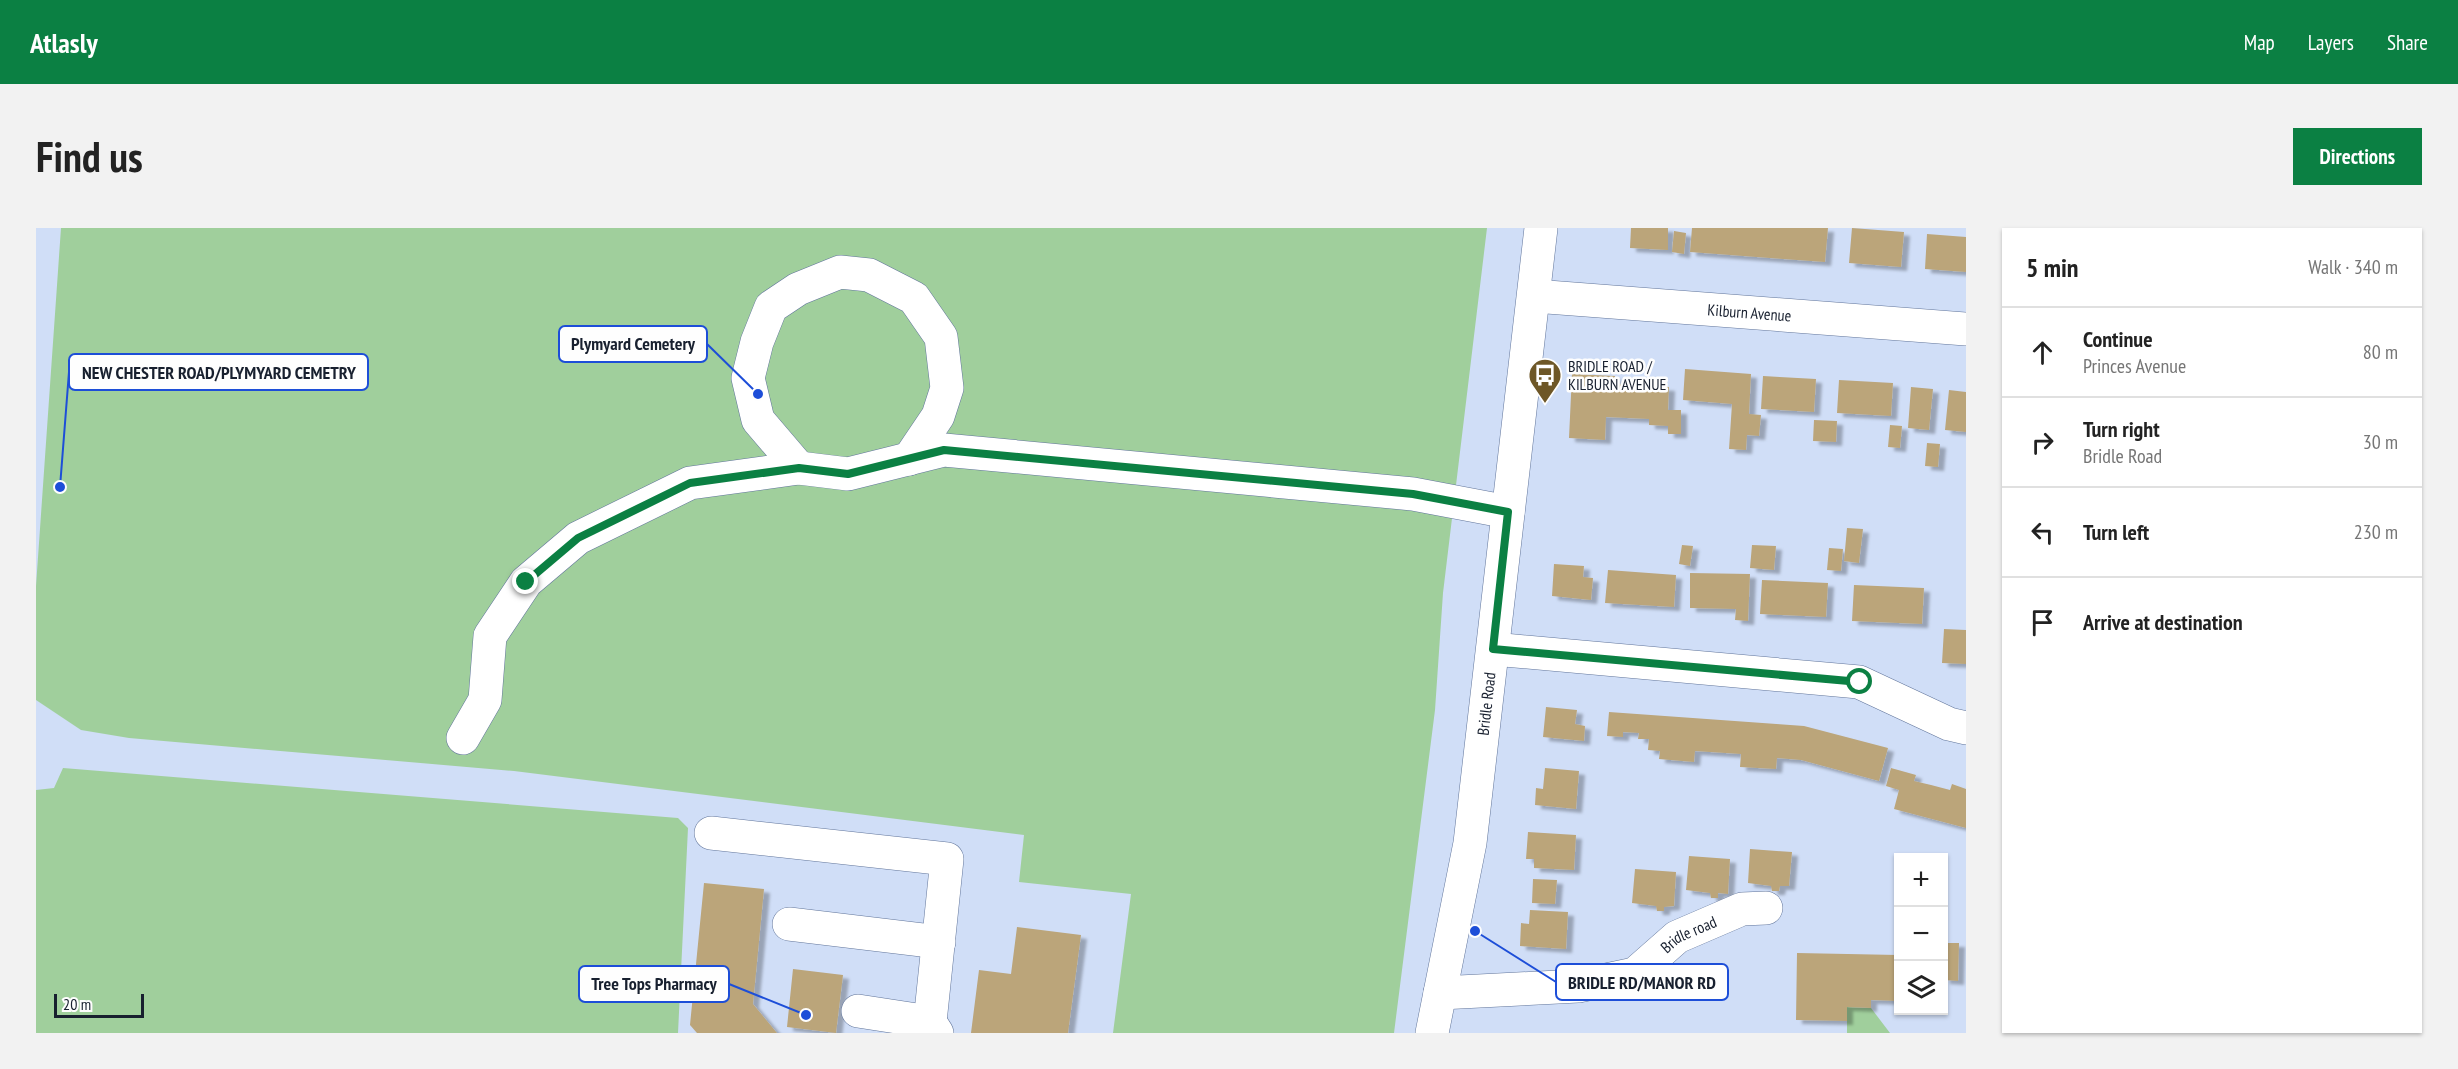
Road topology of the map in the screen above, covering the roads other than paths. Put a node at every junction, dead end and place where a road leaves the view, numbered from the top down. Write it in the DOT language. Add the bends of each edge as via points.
graph roads {
  1 [pos="1541,228"];
  2 [pos="1534,296"];
  3 [pos="1966,329"];
  4 [pos="909,459"];
  5 [pos="799,468"];
  6 [pos="1508,512"];
  7 [pos="1493,649"];
  8 [pos="1966,728"];
  9 [pos="463,738"];
  10 [pos="711,833"];
  11 [pos="1766,908"];
  12 [pos="789,924"];
  13 [pos="939,942"];
  14 [pos="1440,993"];
  15 [pos="858,1011"];
  16 [pos="933,1028"];
  17 [pos="1432,1033"];
  1 -- 2 [label="street, Bridle Road"];
  2 -- 3 [label="street, Kilburn Avenue"];
  2 -- 6 [label="street, Bridle Road"];
  4 -- 5 [label="street" via="848,474"];
  4 -- 5 [label="street" via="938,416 947,388 941,337 914,298 868,275 840,272 798,289 771,307 748,378 758,420"];
  4 -- 6 [label="street" via="944,450 1413,494"];
  5 -- 9 [label="street" via="690,483 578,538 526,582 490,636 485,700"];
  6 -- 7 [label="street, Bridle Road"];
  7 -- 8 [label="street" via="1860,682 1949,724"];
  7 -- 14 [label="street, Bridle Road" via="1470,843"];
  10 -- 13 [label="street" via="947,859"];
  11 -- 14 [label="street, Bridle road" via="1742,909 1677,937 1635,974 1578,986"];
  12 -- 13 [label="street"];
  13 -- 16 [label="street"];
  14 -- 17 [label="street, Bridle Road"];
  15 -- 16 [label="street"];
}
